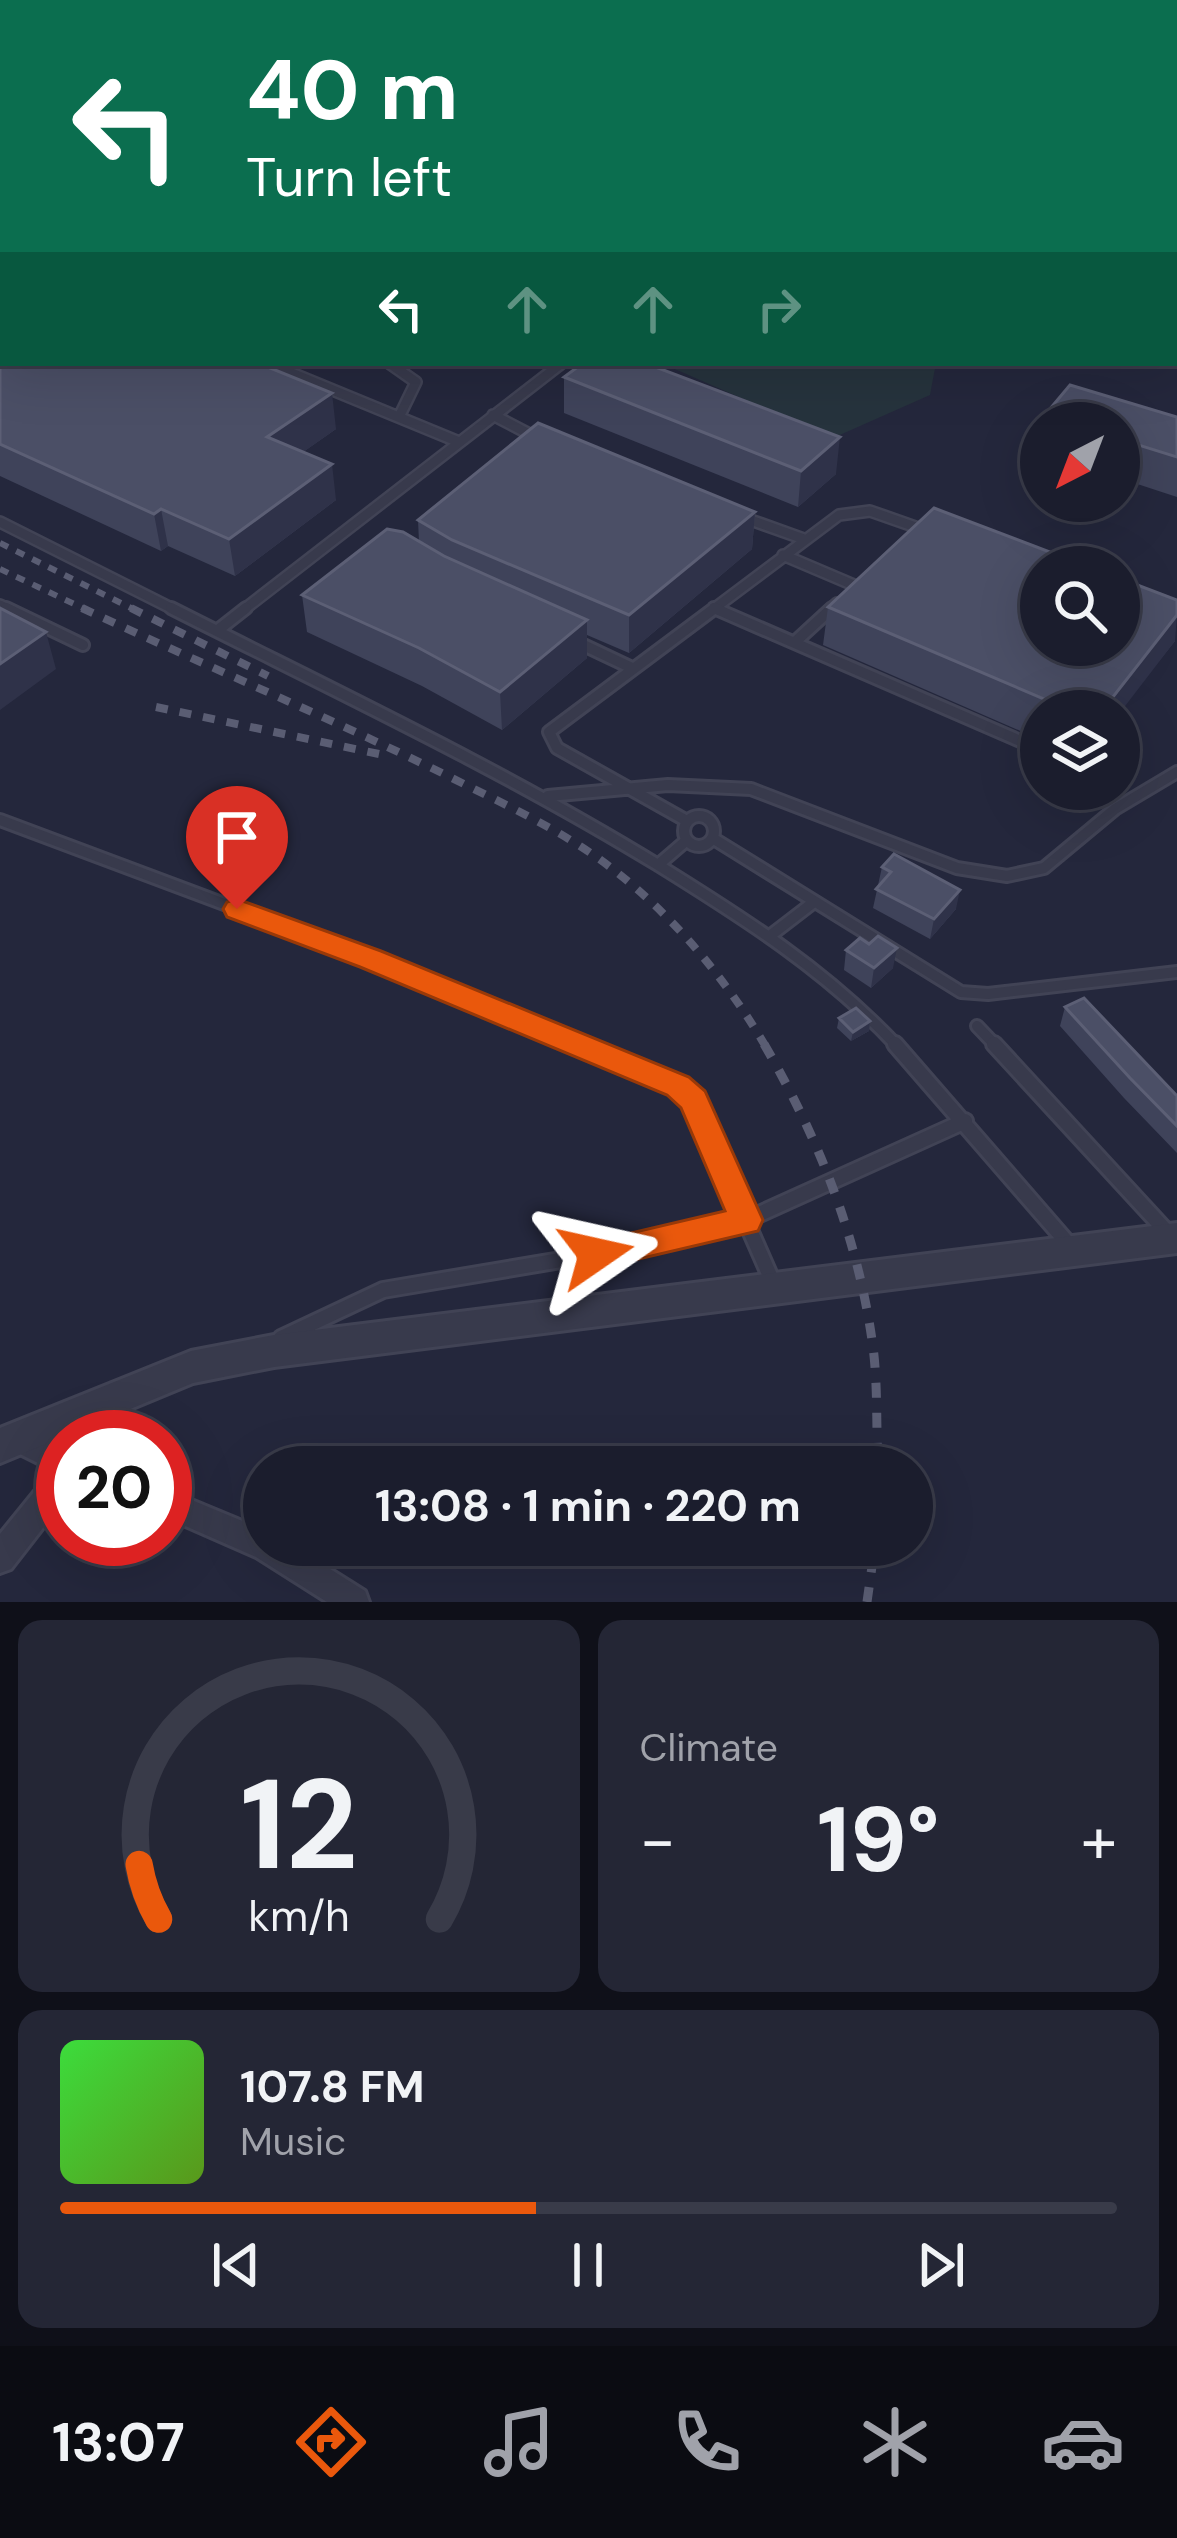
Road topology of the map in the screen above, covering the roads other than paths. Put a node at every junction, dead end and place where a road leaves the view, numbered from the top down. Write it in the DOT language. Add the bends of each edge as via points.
graph roads {
  1 [pos="274,366"];
  2 [pos="393,366"];
  3 [pos="558,366"];
  4 [pos="493,416"];
  5 [pos="400,417"];
  6 [pos="458,442"];
  7 [pos="523,453"];
  8 [pos="741,517"];
  9 [pos="0,522"];
  10 [pos="919,528"];
  11 [pos="939,536"];
  12 [pos="804,539"];
  13 [pos="903,543"];
  14 [pos="783,555"];
  15 [pos="872,572"];
  16 [pos="856,586"];
  17 [pos="0,604"];
  18 [pos="715,608"];
  19 [pos="218,630"];
  20 [pos="569,638"];
  21 [pos="794,642"];
  22 [pos="83,645"];
  23 [pos="632,668"];
  24 [pos="1020,741"];
  25 [pos="1177,772"];
  26 [pos="625,789"];
  27 [pos="544,796"];
  28 [pos="0,820"];
  29 [pos="687,821"];
  30 [pos="15,827"];
  31 [pos="0,839"];
  32 [pos="714,839"];
  33 [pos="687,840"];
  34 [pos="658,866"];
  35 [pos="814,902"];
  36 [pos="771,935"];
  37 [pos="1177,972"];
  38 [pos="977,1026"];
  39 [pos="965,1121"];
  40 [pos="746,1220"];
  41 [pos="1175,1238"];
  42 [pos="1074,1251"];
  43 [pos="775,1288"];
  44 [pos="239,1357"];
  45 [pos="110,1400"];
  46 [pos="104,1410"];
  47 [pos="9,1442"];
  48 [pos="36,1513"];
  49 [pos="192,1514"];
  50 [pos="243,1536"];
  51 [pos="0,1558"];
  52 [pos="297,1566"];
  53 [pos="354,1602"];
  1 -- 5 [label="lane"];
  2 -- 5 [label="lane" via="416,382"];
  3 -- 4 [label="lane"];
  4 -- 6 [label="lane"];
  4 -- 7 [label="lane" via="541,440"];
  5 -- 6 [label="lane"];
  6 -- 19 [label="lane"];
  8 -- 12 [label="lane"];
  9 -- 19 [label="lane"];
  10 -- 11 [label="lane"];
  10 -- 12 [label="lane" via="852,511"];
  10 -- 13 [label="lane"];
  12 -- 14 [label="lane"];
  14 -- 16 [label="lane"];
  14 -- 18 [label="lane"];
  15 -- 16 [label="lane"];
  16 -- 21 [label="lane"];
  17 -- 22 [label="lane"];
  18 -- 21 [label="lane"];
  18 -- 23 [label="lane"];
  19 -- 27 [label="lane"];
  20 -- 23 [label="lane"];
  21 -- 24 [label="lane"];
  23 -- 26 [label="lane" via="550,732 557,748"];
  25 -- 26 [label="lane" via="1115,809 1044,868 1007,876 957,868 751,789"];
  26 -- 27 [label="lane"];
  26 -- 29 [label="lane"];
  27 -- 34 [label="lane"];
  28 -- 30 [label="lane"];
  29 -- 32 [label="lane" via="714,824"];
  29 -- 33 [label="lane"];
  30 -- 31 [label="lane"];
  30 -- 40 [label="lane" via="667,1079 693,1100"];
  32 -- 33 [label="lane"];
  32 -- 35 [label="lane"];
  33 -- 34 [label="lane"];
  34 -- 36 [label="lane"];
  35 -- 36 [label="lane"];
  35 -- 37 [label="lane" via="961,992"];
  36 -- 39 [label="lane" via="844,991"];
  38 -- 41 [label="lane"];
  39 -- 40 [label="lane"];
  39 -- 42 [label="lane"];
  40 -- 43 [label="lane"];
  40 -- 44 [label="lane" via="383,1290"];
  41 -- 42 [label="street"];
  42 -- 43 [label="street"];
  43 -- 44 [label="street"];
  44 -- 45 [label="street"];
  45 -- 46 [label="street"];
  45 -- 47 [label="street"];
  48 -- 51 [label="street"];
  49 -- 50 [label="street"];
  52 -- 53 [label="street"];
}
